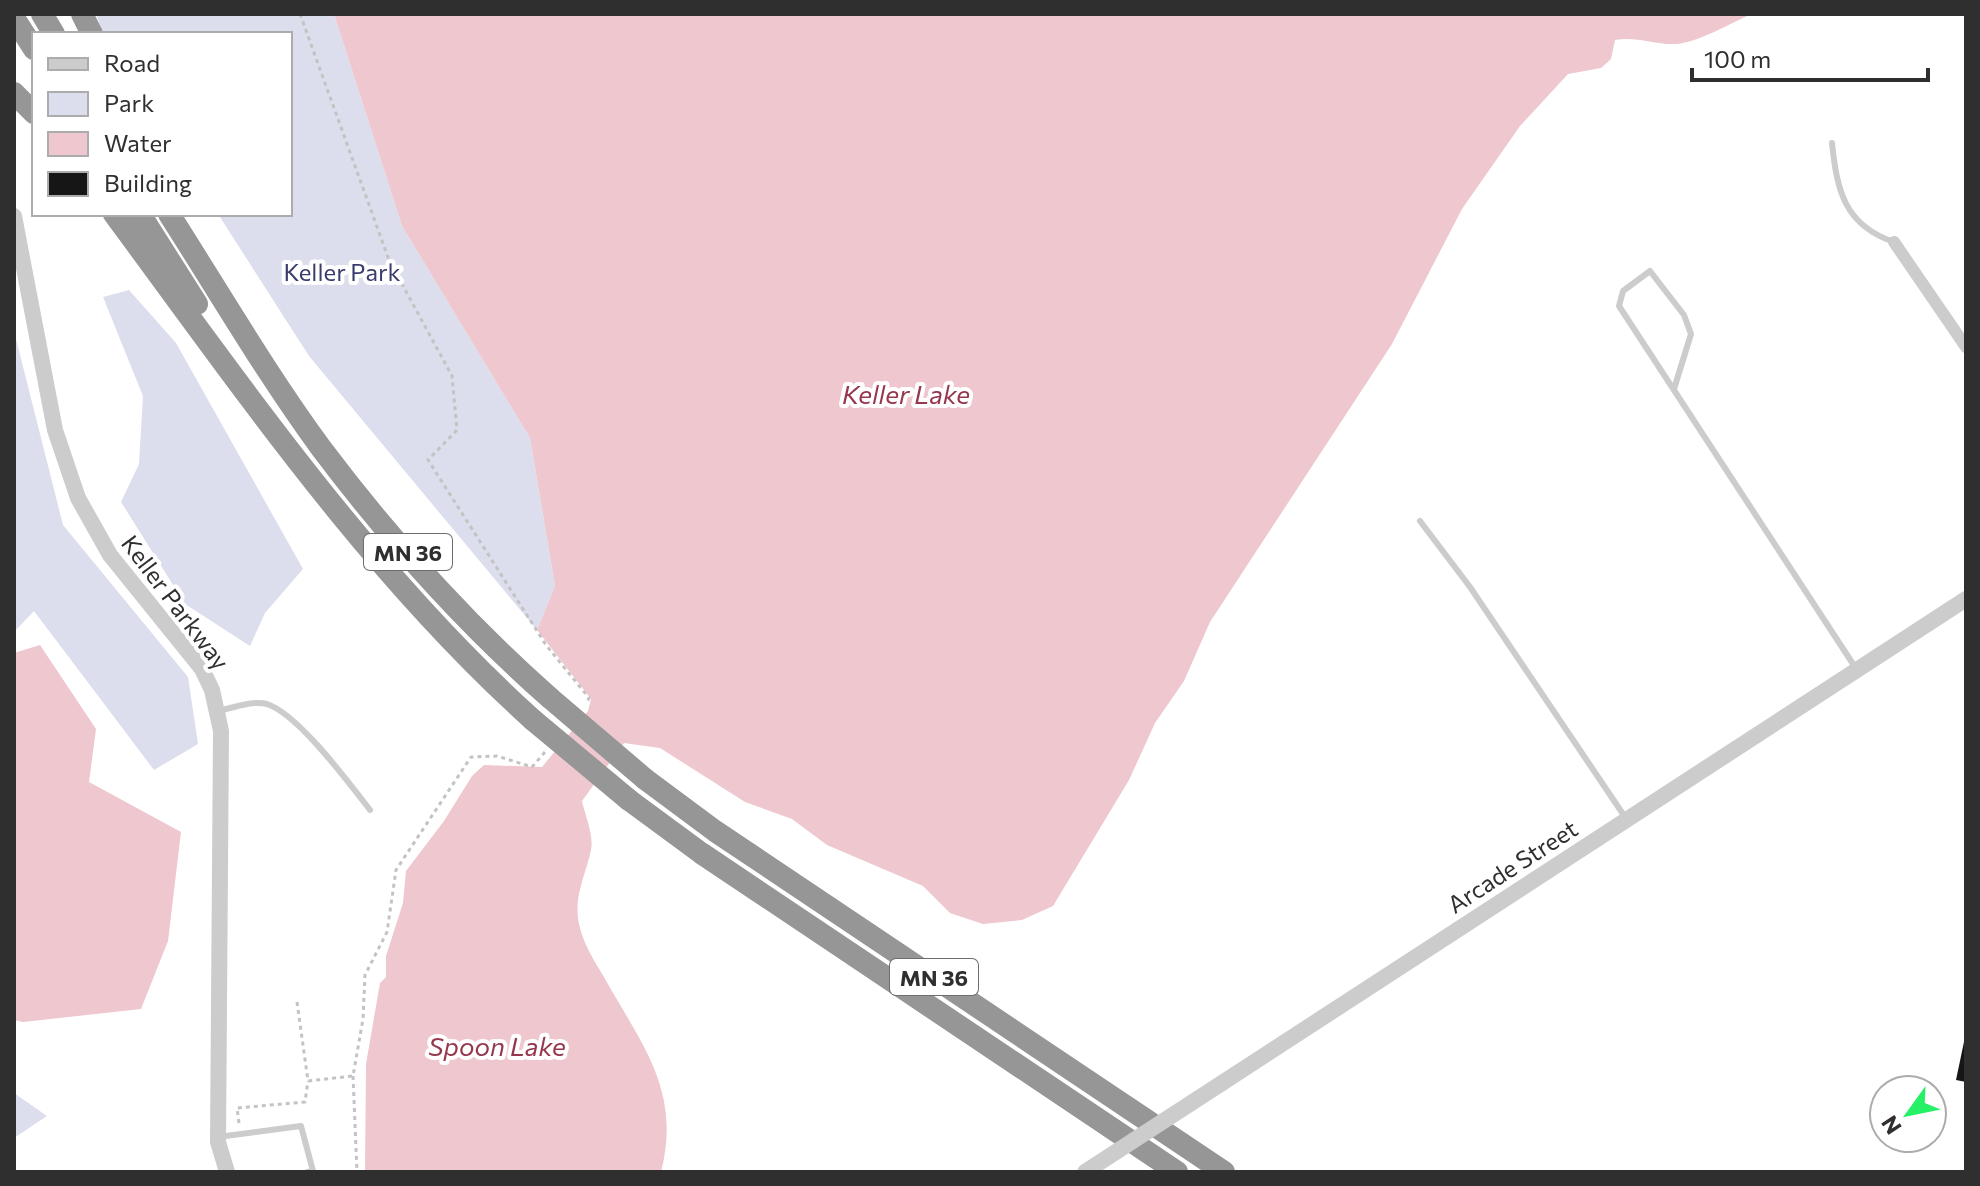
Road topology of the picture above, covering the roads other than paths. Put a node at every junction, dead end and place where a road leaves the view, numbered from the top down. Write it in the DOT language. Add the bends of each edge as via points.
graph roads {
  1 [pos="42,14"];
  2 [pos="82,14"];
  3 [pos="14,18"];
  4 [pos="53,32"];
  5 [pos="91,32"];
  6 [pos="32,46"];
  7 [pos="1832,143"];
  8 [pos="14,216"];
  9 [pos="115,216"];
  10 [pos="141,216"];
  11 [pos="170,216"];
  12 [pos="189,216"];
  13 [pos="1894,242"];
  14 [pos="1966,347"];
  15 [pos="1674,389"];
  16 [pos="283,393"];
  17 [pos="323,495"];
  18 [pos="1420,521"];
  19 [pos="1966,599"];
  20 [pos="1857,670"];
  21 [pos="218,711"];
  22 [pos="370,810"];
  23 [pos="1627,819"];
  24 [pos="218,1133"];
  25 [pos="227,1172"];
  26 [pos="307,1172"];
  27 [pos="1085,1172"];
  28 [pos="1177,1172"];
  29 [pos="1224,1172"];
  1 -- 4 [label="highway"];
  2 -- 5 [label="highway"];
  3 -- 6 [label="highway"];
  7 -- 13 [label="lane" via="1843,200 1870,234"];
  8 -- 21 [label="street, Keller Parkway" via="55,430 78,498 110,555 202,669"];
  9 -- 17 [label="highway"];
  10 -- 17 [label="highway, MN 36"];
  11 -- 16 [label="highway, MN 36"];
  12 -- 16 [label="highway"];
  13 -- 14 [label="street"];
  15 -- 15 [label="lane" via="1619,306 1623,291 1650,271 1684,315 1691,334"];
  15 -- 20 [label="lane"];
  16 -- 29 [label="highway, MN 36, bridge" via="322,449 473,624 645,779"];
  17 -- 28 [label="highway, MN 36, bridge" via="434,625 533,720 629,800"];
  18 -- 23 [label="lane"];
  19 -- 20 [label="street, Arcade Street"];
  20 -- 23 [label="street, Arcade Street"];
  21 -- 22 [label="lane" via="265,703 286,714"];
  21 -- 24 [label="street, Keller Parkway"];
  23 -- 27 [label="street, Arcade Street, bridge"];
  24 -- 25 [label="street, Keller Parkway"];
  24 -- 26 [label="lane" via="301,1126 313,1171"];
}
